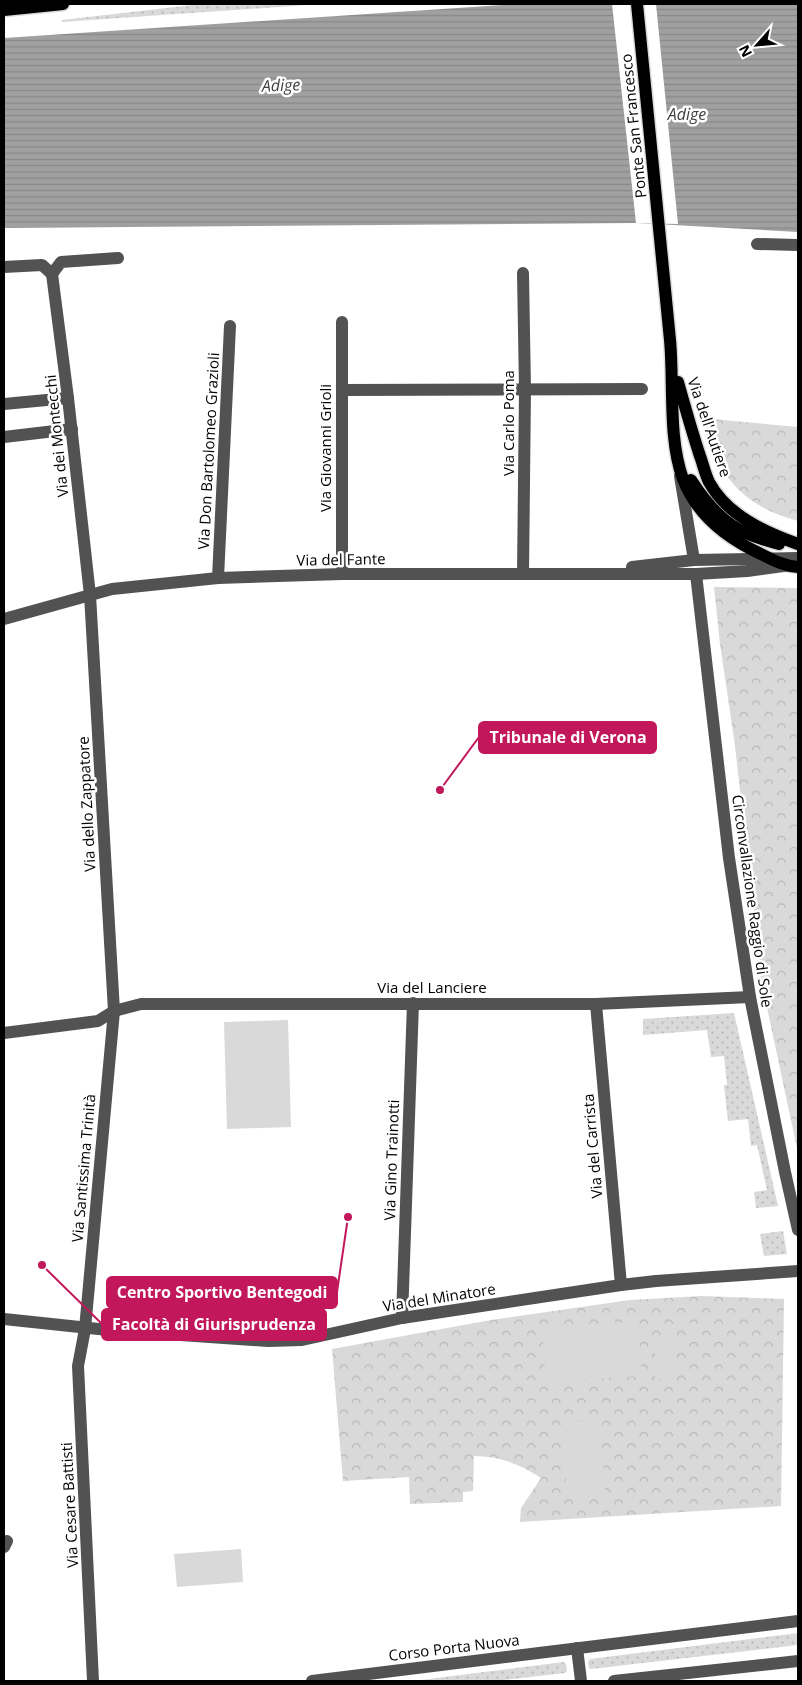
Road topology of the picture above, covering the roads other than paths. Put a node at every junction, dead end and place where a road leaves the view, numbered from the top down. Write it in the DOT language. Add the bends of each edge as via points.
graph roads {
  1 [pos="63,4"];
  2 [pos="637,4"];
  3 [pos="4,10"];
  4 [pos="662,244"];
  5 [pos="757,244"];
  6 [pos="798,244"];
  7 [pos="118,258"];
  8 [pos="4,267"];
  9 [pos="524,273"];
  10 [pos="52,274"];
  11 [pos="342,322"];
  12 [pos="230,326"];
  13 [pos="672,363"];
  14 [pos="642,389"];
  15 [pos="342,390"];
  16 [pos="525,390"];
  17 [pos="68,398"];
  18 [pos="4,404"];
  19 [pos="72,429"];
  20 [pos="4,436"];
  21 [pos="675,446"];
  22 [pos="796,544"];
  23 [pos="768,558"];
  24 [pos="798,558"];
  25 [pos="694,560"];
  26 [pos="798,563"];
  27 [pos="785,566"];
  28 [pos="798,567"];
  29 [pos="593,573"];
  30 [pos="342,574"];
  31 [pos="523,574"];
  32 [pos="680,574"];
  33 [pos="696,574"];
  34 [pos="218,578"];
  35 [pos="90,595"];
  36 [pos="4,619"];
  37 [pos="750,997"];
  38 [pos="413,1003"];
  39 [pos="596,1004"];
  40 [pos="114,1011"];
  41 [pos="4,1033"];
  42 [pos="798,1230"];
  43 [pos="798,1271"];
  44 [pos="621,1285"];
  45 [pos="4,1318"];
  46 [pos="402,1318"];
  47 [pos="85,1329"];
  48 [pos="798,1621"];
  49 [pos="577,1648"];
  50 [pos="798,1661"];
  51 [pos="334,1680"];
  52 [pos="93,1681"];
  53 [pos="312,1681"];
  54 [pos="581,1681"];
  55 [pos="614,1681"];
  1 -- 3 [label="main road"];
  2 -- 4 [label="main road, Ponte San Francesco"];
  4 -- 13 [label="main road, Via dell'Autiere"];
  5 -- 6 [label="street"];
  7 -- 10 [label="street" via="61,262"];
  8 -- 10 [label="street" via="42,266"];
  9 -- 16 [label="street, Via Carlo Poma"];
  10 -- 17 [label="street, Via dei Montecchi"];
  11 -- 15 [label="street, Via Giovanni Grioli"];
  12 -- 34 [label="street, Via Don Bartolomeo Grazioli"];
  13 -- 21 [label="main road, Via dell'Autiere"];
  13 -- 22 [label="main road, Via dell'Autiere" via="708,481 739,516"];
  14 -- 16 [label="street"];
  15 -- 16 [label="street"];
  15 -- 30 [label="street, Via Giovanni Grioli"];
  16 -- 31 [label="street, Via Carlo Poma"];
  17 -- 18 [label="street"];
  17 -- 19 [label="street, Via dei Montecchi"];
  19 -- 20 [label="street"];
  19 -- 35 [label="street, Via dei Montecchi"];
  21 -- 22 [label="main road" via="699,492 732,526 762,539"];
  21 -- 23 [label="main road, Via dell'Autiere" via="683,479 695,504 728,536"];
  21 -- 25 [label="street, Via dell'Autiere"];
  23 -- 24 [label="street, Via dell'Autiere"];
  23 -- 25 [label="street, Via dell'Autiere"];
  23 -- 27 [label="main road, Via dell'Autiere"];
  25 -- 29 [label="street, Via del Fante"];
  26 -- 27 [label="street, Via dell'Autiere"];
  27 -- 28 [label="main road, Via dell'Autiere"];
  27 -- 33 [label="street, Via dell'Autiere"];
  29 -- 31 [label="street, Via del Fante"];
  29 -- 32 [label="street, Via del Fante"];
  30 -- 31 [label="street, Via del Fante"];
  30 -- 34 [label="street, Via del Fante"];
  32 -- 33 [label="street, Via dell'Autiere"];
  33 -- 37 [label="street, Circonvallazione Raggio di Sole" via="729,858"];
  34 -- 35 [label="street, Via del Fante" via="127,587"];
  35 -- 36 [label="street, Via del Fante"];
  35 -- 40 [label="street, Via dello Zappatore"];
  37 -- 39 [label="street, Via del Lanciere"];
  37 -- 42 [label="street, Circonvallazione Raggio di Sole"];
  38 -- 39 [label="street, Via del Lanciere"];
  38 -- 40 [label="street, Via del Lanciere" via="141,1004"];
  38 -- 46 [label="street, Via Gino Trainotti"];
  39 -- 44 [label="street, Via del Carrista"];
  40 -- 41 [label="street, Via del Lanciere" via="98,1021"];
  40 -- 47 [label="street, Via Santissima Trinità"];
  43 -- 44 [label="street, Via del Minatore"];
  44 -- 46 [label="street, Via del Minatore"];
  45 -- 47 [label="street, Via del Minatore"];
  46 -- 47 [label="street, Via del Minatore" via="302,1340 268,1341"];
  47 -- 52 [label="street, Via Cesare Battisti" via="78,1366"];
  48 -- 49 [label="street, Corso Porta Nuova"];
  49 -- 51 [label="street, Corso Porta Nuova"];
  49 -- 54 [label="street"];
  50 -- 55 [label="street"];
  51 -- 53 [label="street, Corso Porta Nuova"];
}
